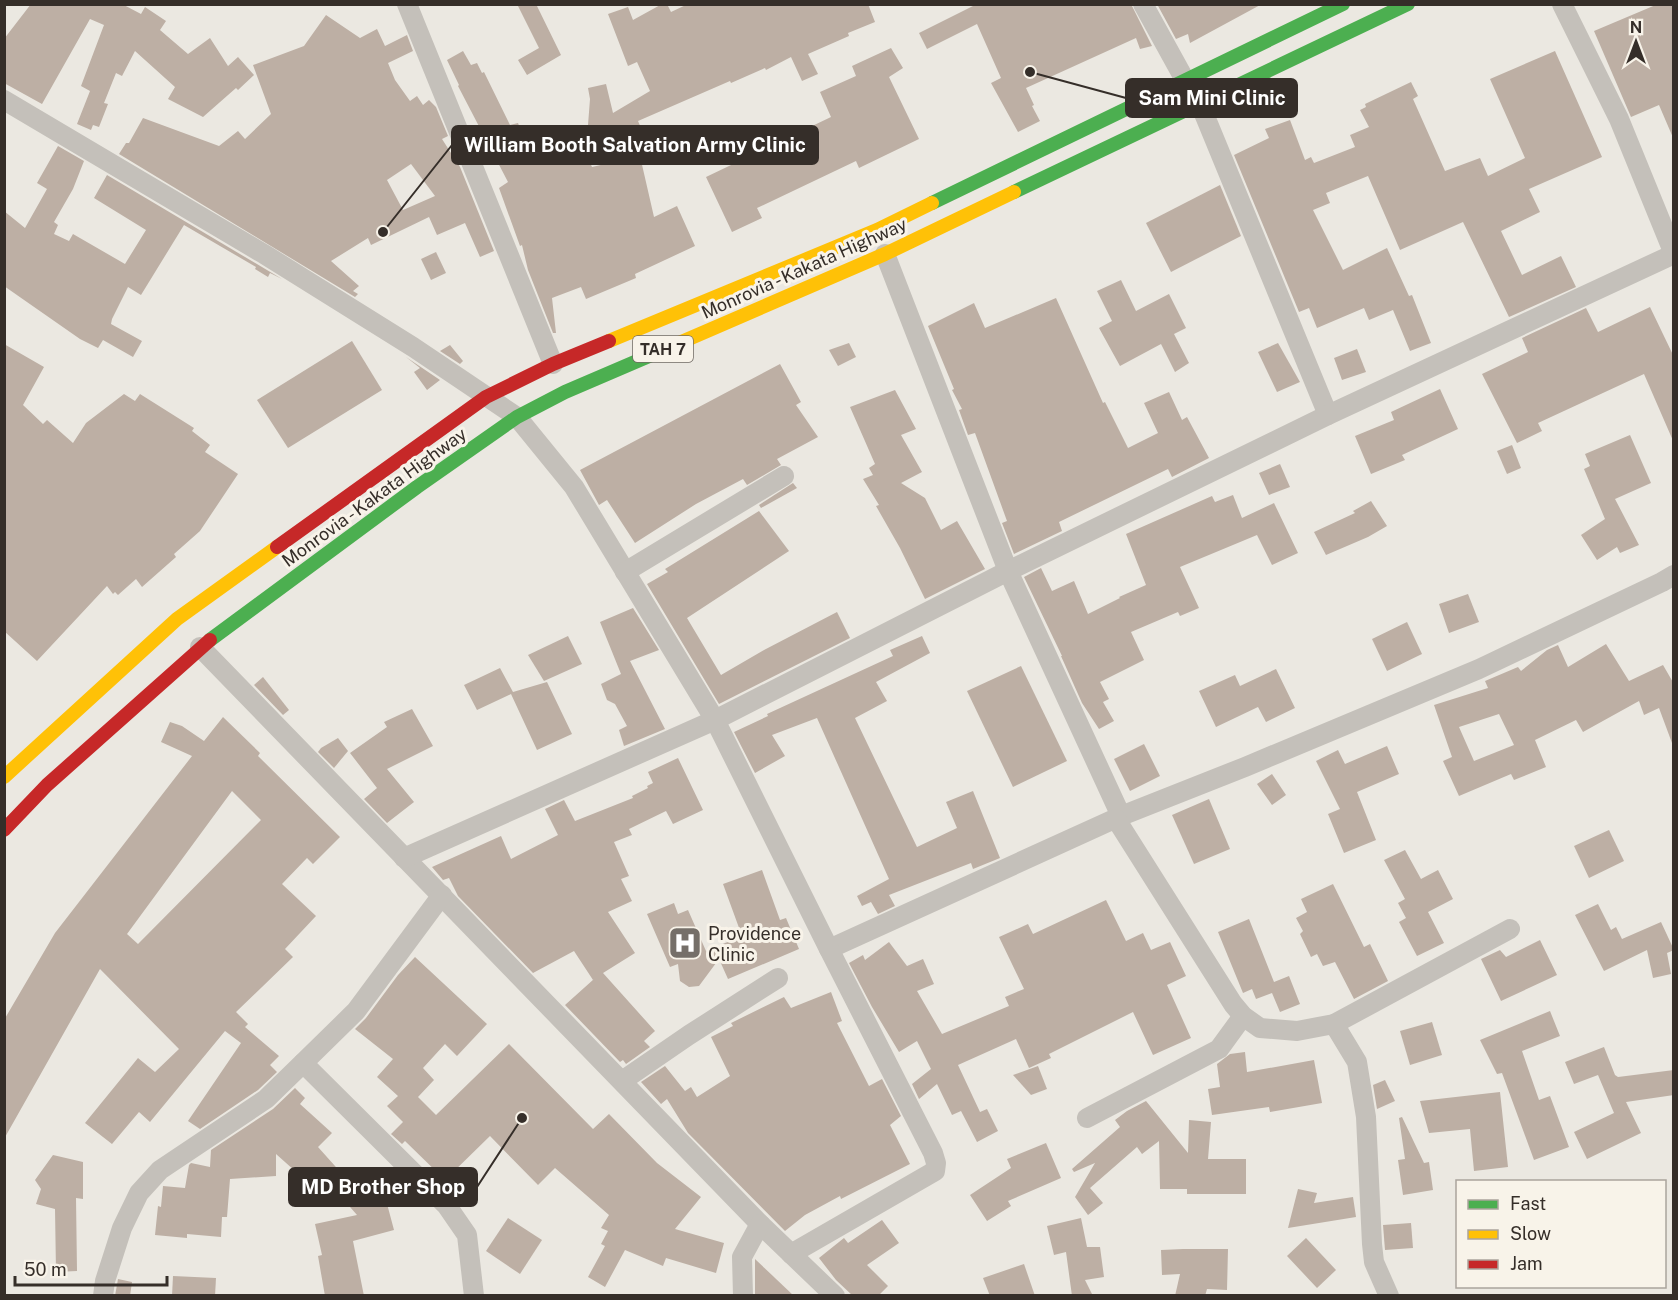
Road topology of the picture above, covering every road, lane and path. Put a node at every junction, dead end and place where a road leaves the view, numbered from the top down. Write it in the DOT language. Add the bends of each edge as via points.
graph roads {
  1 [pos="407,4"];
  2 [pos="1143,4"];
  3 [pos="1343,4"];
  4 [pos="1408,4"];
  5 [pos="1562,4"];
  6 [pos="1186,82"];
  7 [pos="4,100"];
  8 [pos="1200,104"];
  9 [pos="885,254"];
  10 [pos="1674,254"];
  11 [pos="553,364"];
  12 [pos="486,397"];
  13 [pos="1328,415"];
  14 [pos="516,417"];
  15 [pos="784,476"];
  16 [pos="1008,571"];
  17 [pos="625,572"];
  18 [pos="1674,575"];
  19 [pos="200,647"];
  20 [pos="715,720"];
  21 [pos="4,777"];
  22 [pos="1119,818"];
  23 [pos="4,830"];
  24 [pos="404,858"];
  25 [pos="442,895"];
  26 [pos="1510,929"];
  27 [pos="829,949"];
  28 [pos="778,978"];
  29 [pos="1243,1016"];
  30 [pos="1334,1024"];
  31 [pos="303,1063"];
  32 [pos="622,1081"];
  33 [pos="1087,1118"];
  34 [pos="760,1224"];
  35 [pos="791,1254"];
  36 [pos="103,1296"];
  37 [pos="474,1296"];
  38 [pos="743,1296"];
  39 [pos="835,1296"];
  40 [pos="1389,1296"];
  1 -- 11 [label="street"];
  2 -- 6 [label="street"];
  3 -- 6 [label="highway, Monrovia - Kakata Highway / TAH 7"];
  4 -- 8 [label="highway, Monrovia - Kakata Highway / TAH 7"];
  5 -- 10 [label="street" via="1619,119"];
  6 -- 11 [label="highway, Monrovia - Kakata Highway / TAH 7" via="877,230"];
  7 -- 12 [label="street" via="264,254"];
  8 -- 9 [label="highway, Monrovia - Kakata Highway / TAH 7"];
  8 -- 13 [label="street"];
  9 -- 14 [label="highway, Monrovia - Kakata Highway / TAH 7" via="565,392"];
  9 -- 16 [label="street"];
  10 -- 13 [label="street"];
  11 -- 12 [label="highway, Monrovia - Kakata Highway / TAH 7"];
  12 -- 14 [label="street"];
  12 -- 21 [label="highway, Monrovia - Kakata Highway / TAH 7" via="177,619"];
  13 -- 16 [label="street"];
  14 -- 17 [label="street" via="574,487"];
  14 -- 19 [label="highway, Monrovia - Kakata Highway / TAH 7"];
  15 -- 17 [label="street"];
  16 -- 20 [label="street"];
  16 -- 22 [label="street"];
  17 -- 20 [label="street"];
  18 -- 22 [label="street" via="1479,669"];
  19 -- 23 [label="highway, Monrovia - Kakata Highway / TAH 7" via="47,785"];
  19 -- 24 [label="street"];
  20 -- 24 [label="street"];
  20 -- 27 [label="street"];
  22 -- 27 [label="street"];
  22 -- 29 [label="street"];
  24 -- 25 [label="street"];
  25 -- 31 [label="street" via="356,1011"];
  25 -- 32 [label="street"];
  26 -- 30 [label="street"];
  27 -- 35 [label="street" via="936,1163 935,1171"];
  28 -- 32 [label="street"];
  29 -- 30 [label="street" via="1260,1028 1297,1031"];
  29 -- 33 [label="street" via="1219,1048"];
  30 -- 40 [label="street" via="1357,1062 1366,1117 1374,1262"];
  31 -- 36 [label="street" via="266,1099 160,1170 140,1193 122,1228"];
  31 -- 37 [label="street" via="447,1206 467,1236"];
  32 -- 34 [label="street"];
  34 -- 35 [label="street"];
  34 -- 38 [label="street" via="742,1257"];
  35 -- 39 [label="street"];
}
